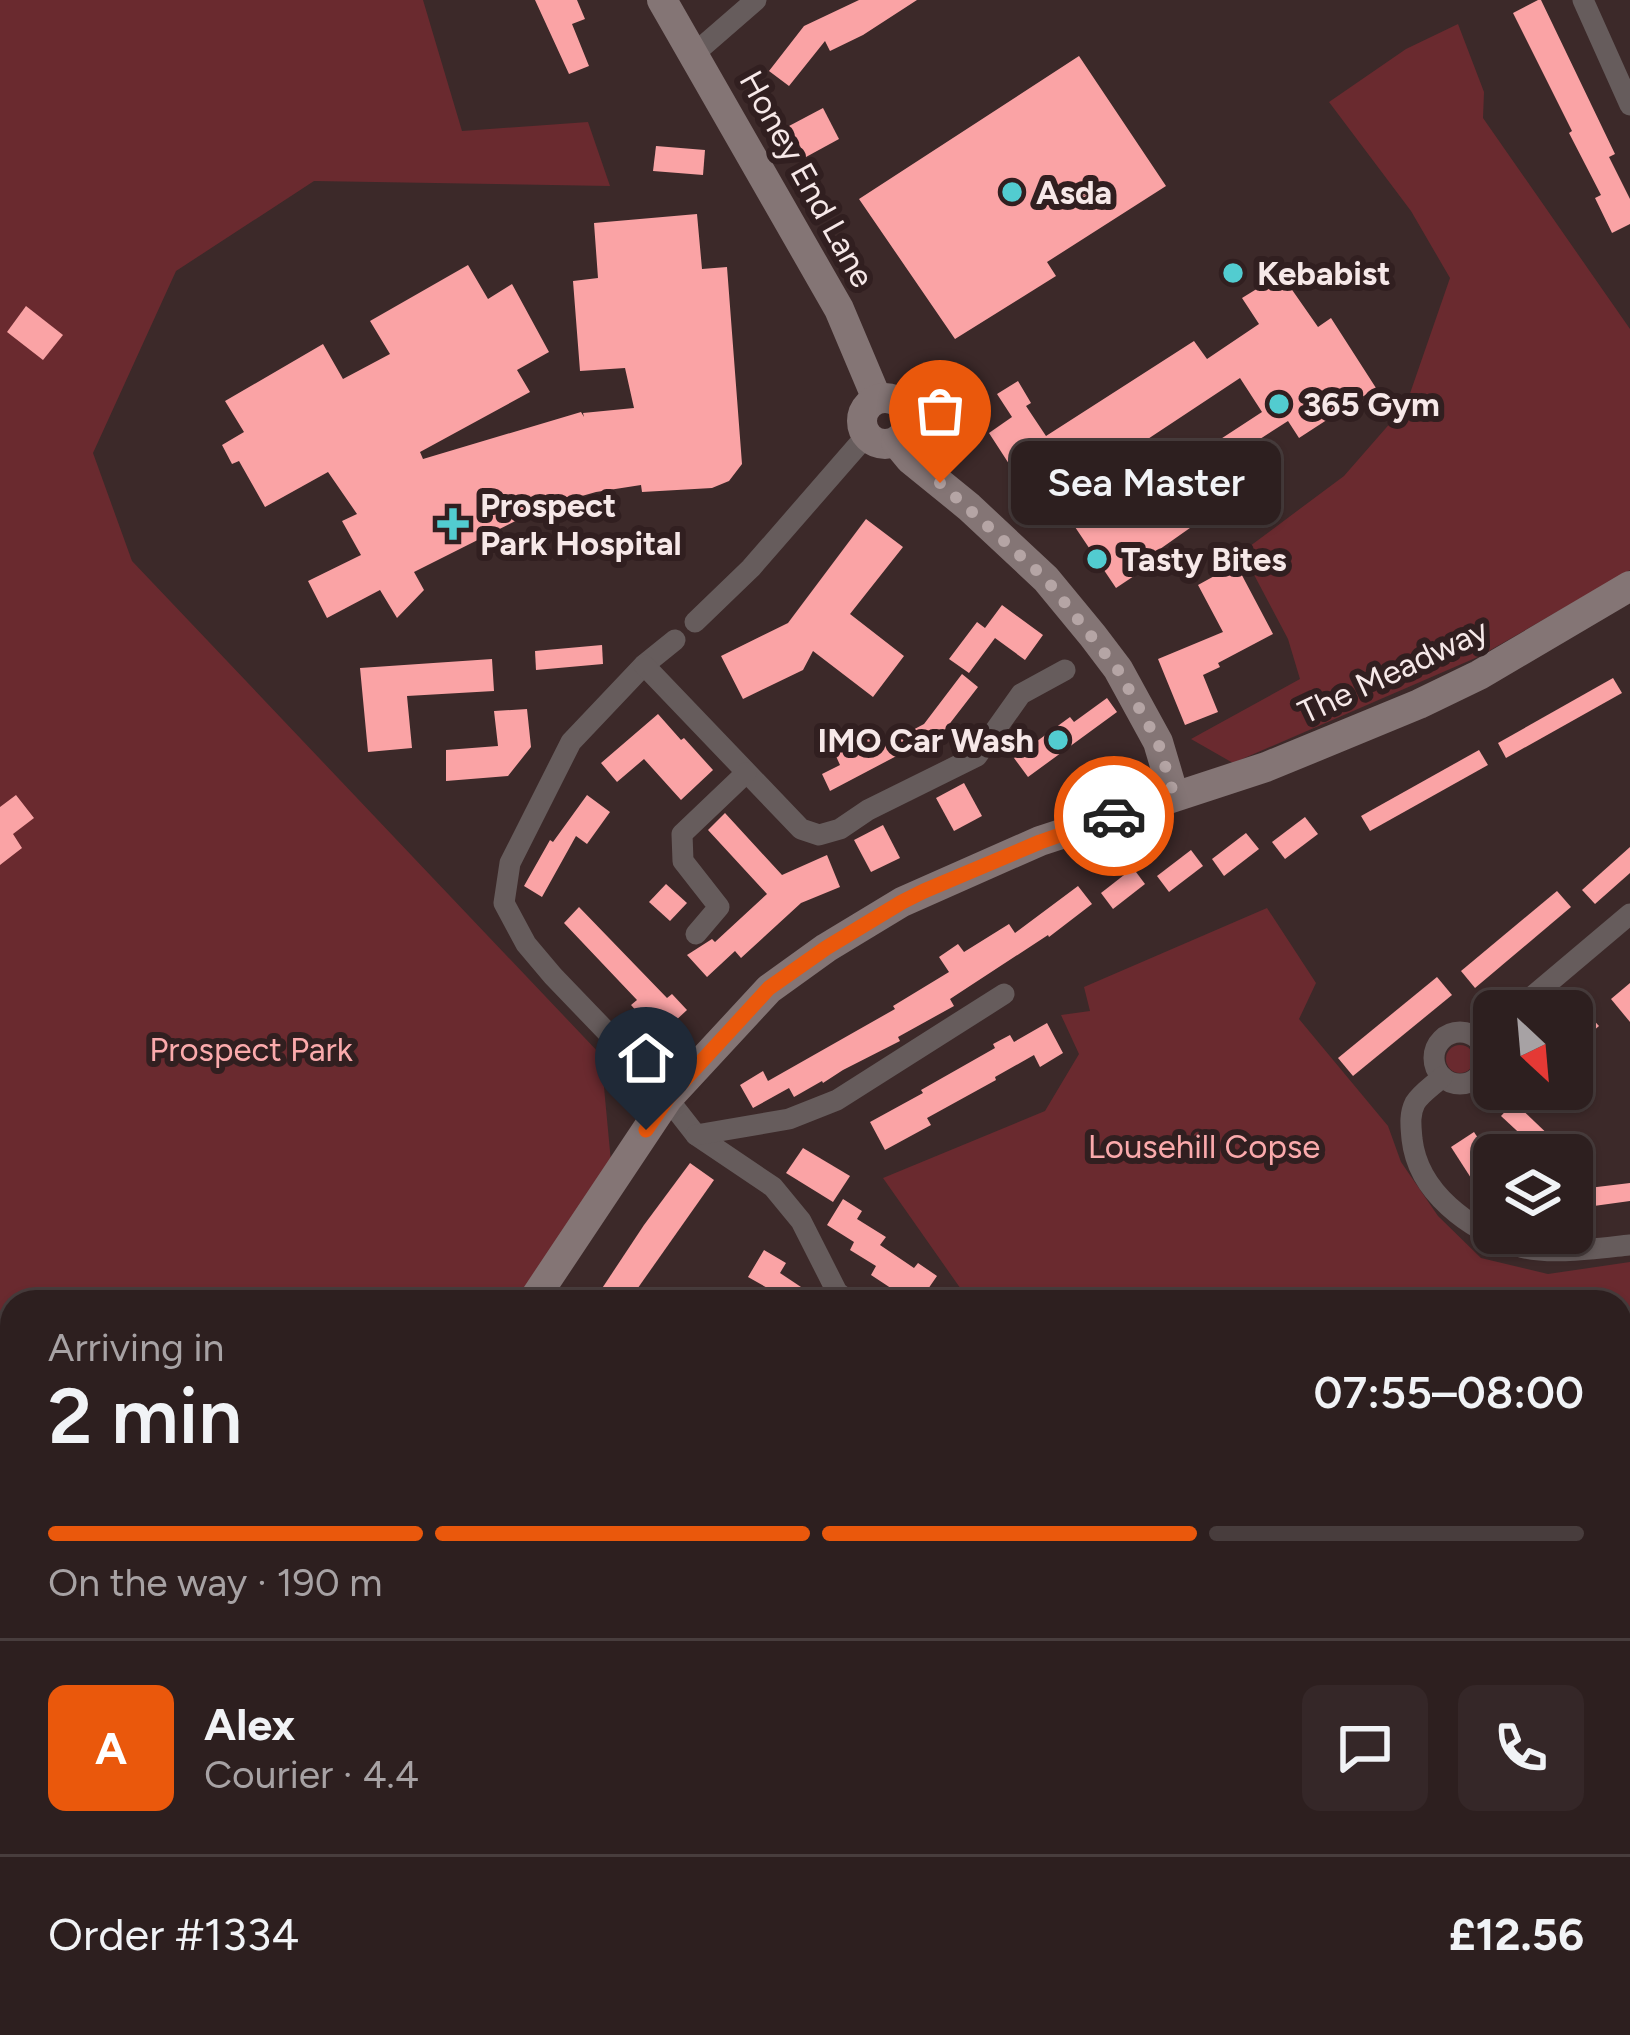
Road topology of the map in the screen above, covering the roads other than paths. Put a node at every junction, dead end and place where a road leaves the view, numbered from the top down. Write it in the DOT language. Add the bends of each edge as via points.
graph roads {
  1 [pos="662,0"];
  2 [pos="756,0"];
  3 [pos="1583,0"];
  4 [pos="695,53"];
  5 [pos="1630,105"];
  6 [pos="881,439"];
  7 [pos="1630,586"];
  8 [pos="695,622"];
  9 [pos="675,640"];
  10 [pos="644,665"];
  11 [pos="1065,670"];
  12 [pos="746,773"];
  13 [pos="1174,796"];
  14 [pos="1630,914"];
  15 [pos="696,934"];
  16 [pos="1540,990"];
  17 [pos="1004,994"];
  18 [pos="1473,1034"];
  19 [pos="1442,1077"];
  20 [pos="1473,1080"];
  21 [pos="668,1098"];
  22 [pos="696,1135"];
  23 [pos="1630,1245"];
  24 [pos="540,1290"];
  25 [pos="836,1290"];
  1 -- 4 [label="street, Honey End Lane"];
  2 -- 4 [label="street"];
  3 -- 5 [label="street"];
  4 -- 6 [label="street, Honey End Lane" via="839,309 877,399 904,408 902,437"];
  6 -- 8 [label="street"];
  6 -- 13 [label="street" via="969,507 1093,636 1158,742"];
  7 -- 13 [label="street, The Meadway" via="1419,704"];
  9 -- 10 [label="street"];
  10 -- 12 [label="street"];
  10 -- 21 [label="street" via="571,742 510,863 505,903 526,944"];
  11 -- 12 [label="street" via="1022,694 977,756 840,829 801,829"];
  12 -- 15 [label="street" via="682,834 683,861 718,907"];
  13 -- 21 [label="street, The Meadway" via="902,902 769,988"];
  14 -- 16 [label="street"];
  17 -- 22 [label="street" via="837,1100 789,1119"];
  18 -- 19 [label="street" via="1459,1032 1438,1045 1434,1062"];
  19 -- 20 [label="street"];
  19 -- 23 [label="street" via="1416,1101 1414,1160 1465,1221 1522,1248"];
  21 -- 22 [label="street"];
  21 -- 24 [label="street, The Meadway"];
  22 -- 25 [label="street" via="773,1186"];
}
